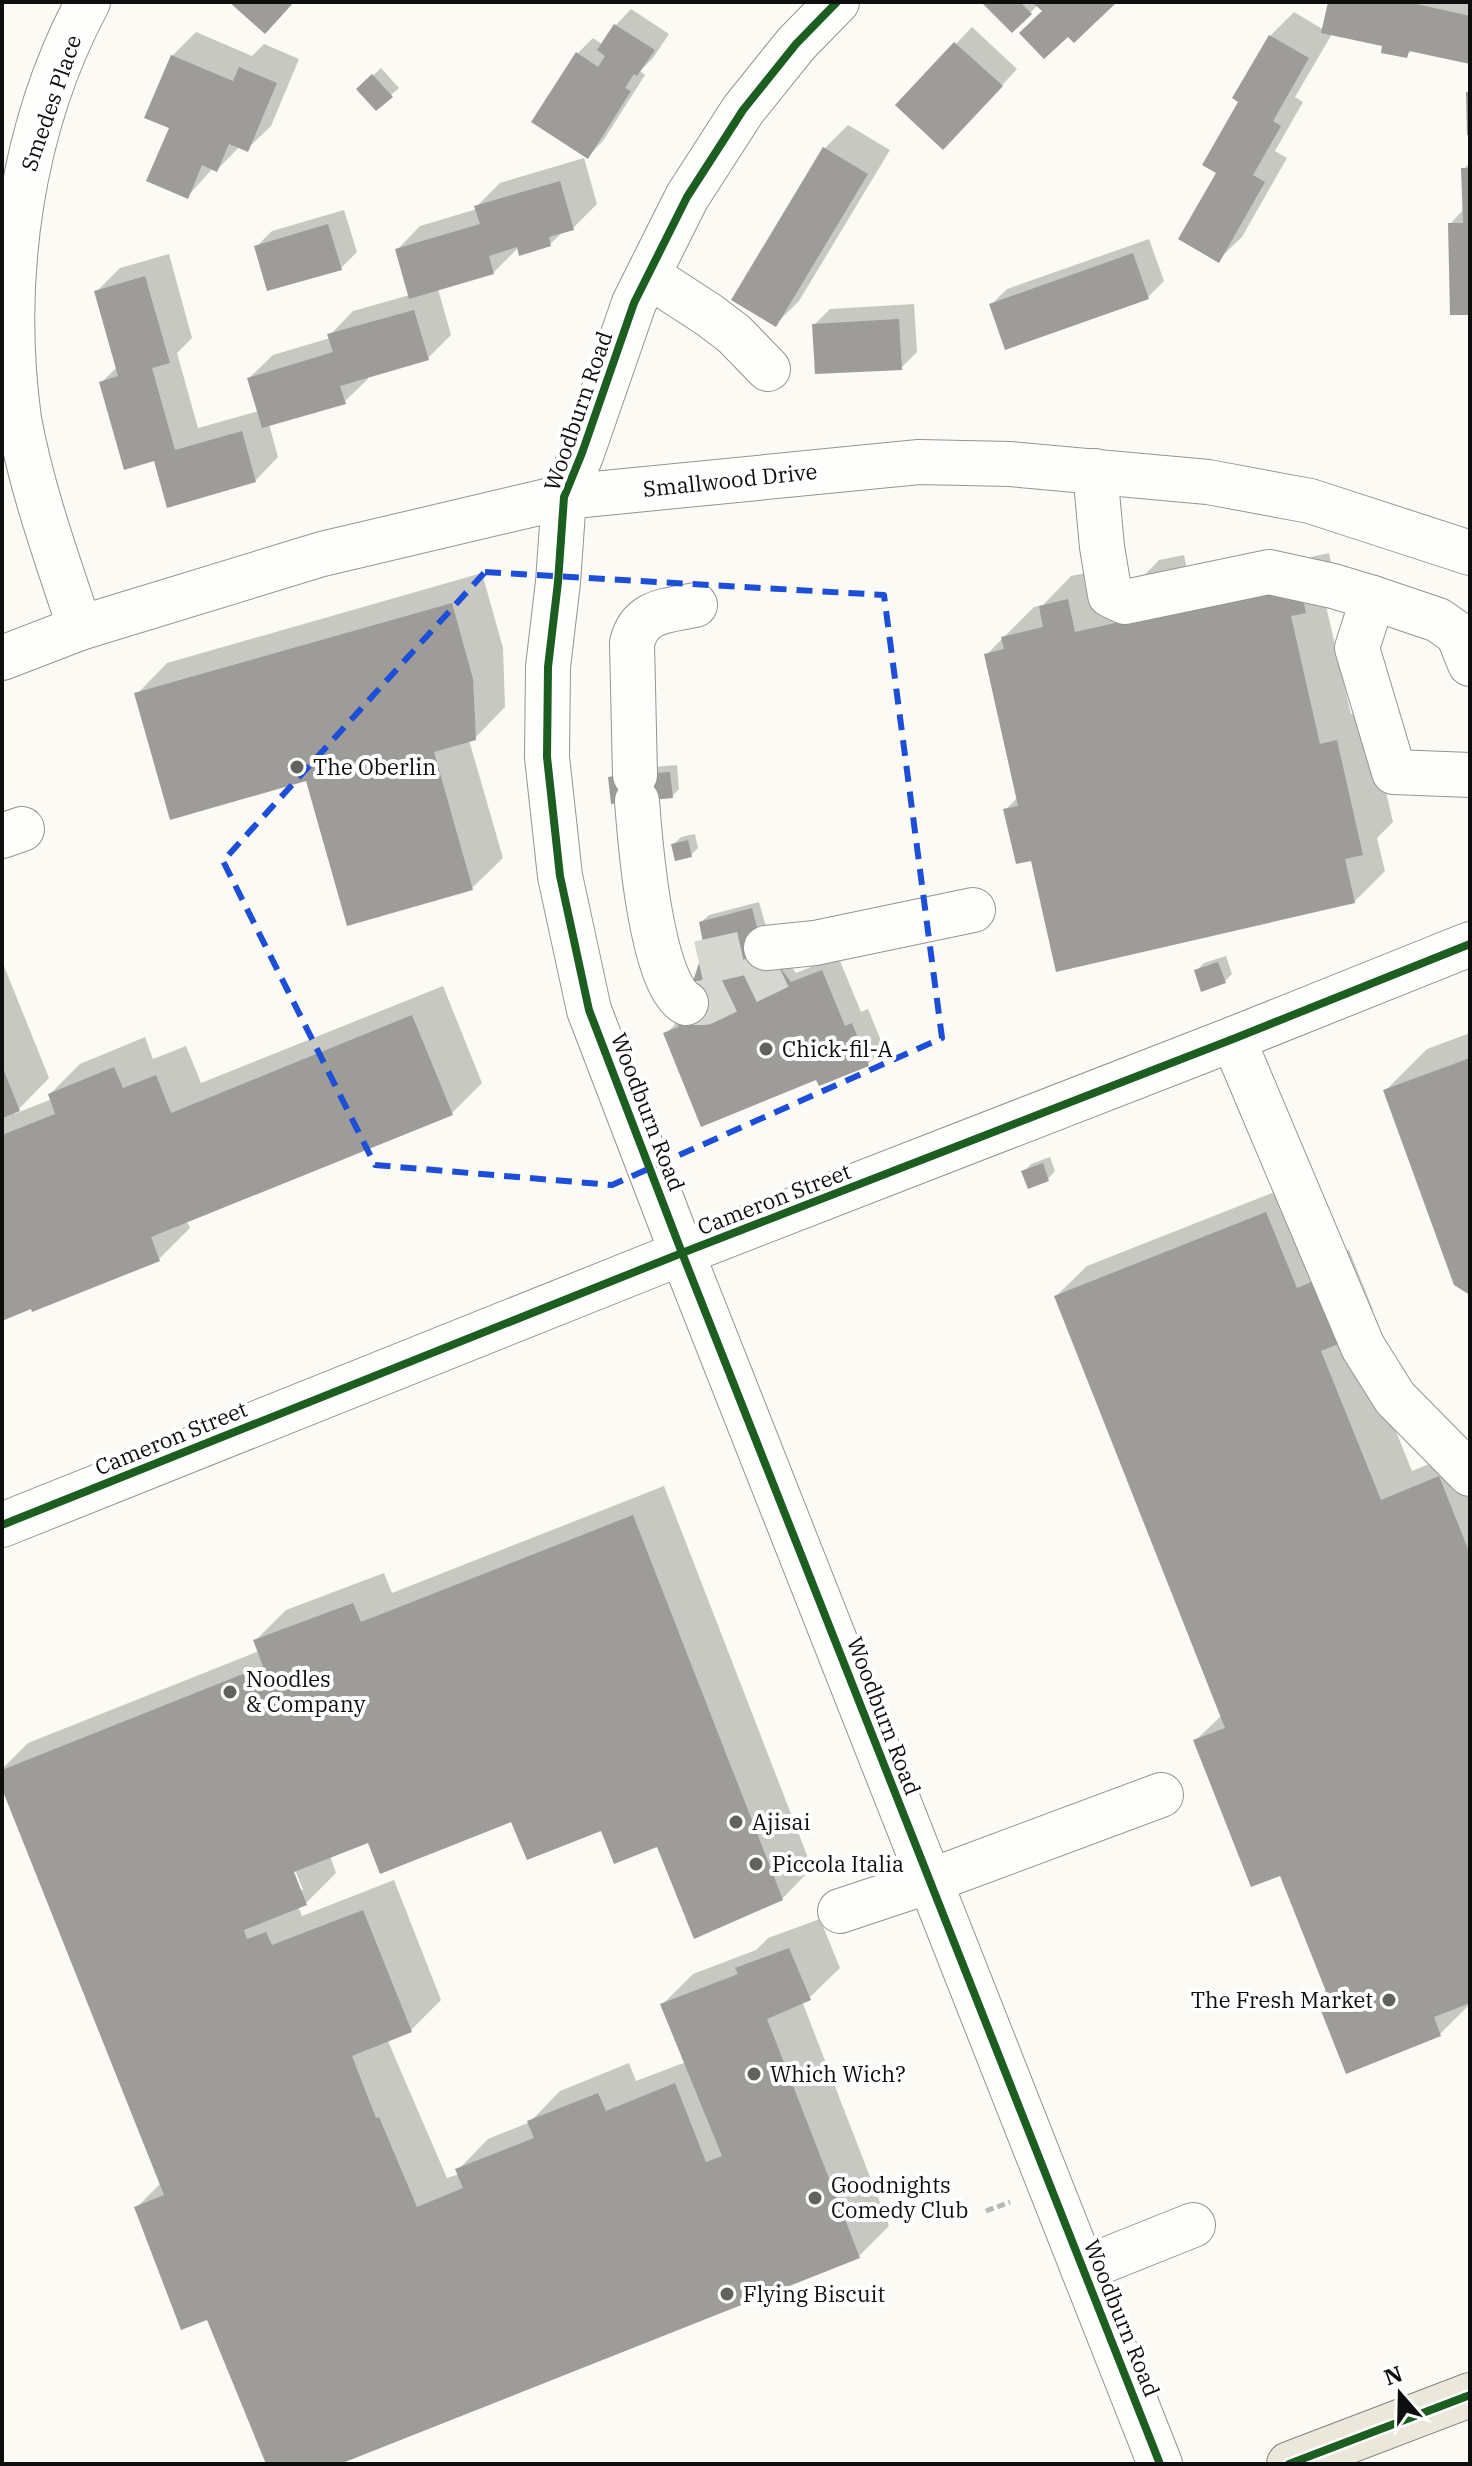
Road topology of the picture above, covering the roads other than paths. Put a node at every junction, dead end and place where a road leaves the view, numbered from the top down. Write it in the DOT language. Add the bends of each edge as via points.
graph roads {
  1 [pos="88,2"];
  2 [pos="837,2"];
  3 [pos="649,276"];
  4 [pos="768,369"];
  5 [pos="1095,471"];
  6 [pos="564,497"];
  7 [pos="1470,553"];
  8 [pos="1373,598"];
  9 [pos="695,605"];
  10 [pos="80,628"];
  11 [pos="2,658"];
  12 [pos="1470,664"];
  13 [pos="1470,775"];
  14 [pos="973,910"];
  15 [pos="1470,944"];
  16 [pos="773,957"];
  17 [pos="683,978"];
  18 [pos="1233,1039"];
  19 [pos="682,1253"];
  20 [pos="1470,1474"];
  21 [pos="2,1525"];
  22 [pos="1161,1795"];
  23 [pos="930,1881"];
  24 [pos="840,1911"];
  25 [pos="1193,2225"];
  26 [pos="1083,2269"];
  27 [pos="1470,2395"];
  28 [pos="1160,2464"];
  29 [pos="1289,2464"];
  1 -- 10 [label="street, Smedes Place" via="59,63 32,145 15,230 9,335 19,419 43,518"];
  2 -- 3 [label="street, Woodburn Road" via="743,110 687,197"];
  3 -- 4 [label="street" via="721,324"];
  3 -- 6 [label="street, Woodburn Road" via="634,303"];
  5 -- 6 [label="street, Smallwood Drive" via="919,462"];
  5 -- 7 [label="street, Smallwood Drive" via="1208,482 1310,501"];
  5 -- 8 [label="street" via="1110,595 1125,602 1269,572"];
  6 -- 10 [label="street, Smallwood Drive" via="322,554"];
  6 -- 19 [label="street, Woodburn Road" via="548,667 547,757 560,876 589,1010"];
  8 -- 12 [label="street" via="1438,620 1458,634"];
  8 -- 13 [label="street" via="1357,648 1394,772"];
  9 -- 17 [label="street" via="643,621 632,643 636,788 650,912 656,945"];
  10 -- 11 [label="street, Smallwood Drive"];
  14 -- 16 [label="street" via="815,943"];
  15 -- 18 [label="street, Cameron Street"];
  18 -- 19 [label="street, Cameron Street"];
  18 -- 20 [label="street" via="1363,1347 1395,1398"];
  19 -- 21 [label="street, Cameron Street"];
  19 -- 23 [label="street, Woodburn Road"];
  22 -- 23 [label="street"];
  23 -- 24 [label="street"];
  23 -- 26 [label="street, Woodburn Road"];
  25 -- 26 [label="street"];
  26 -- 28 [label="street, Woodburn Road"];
  27 -- 29 [label="main road"];
}
